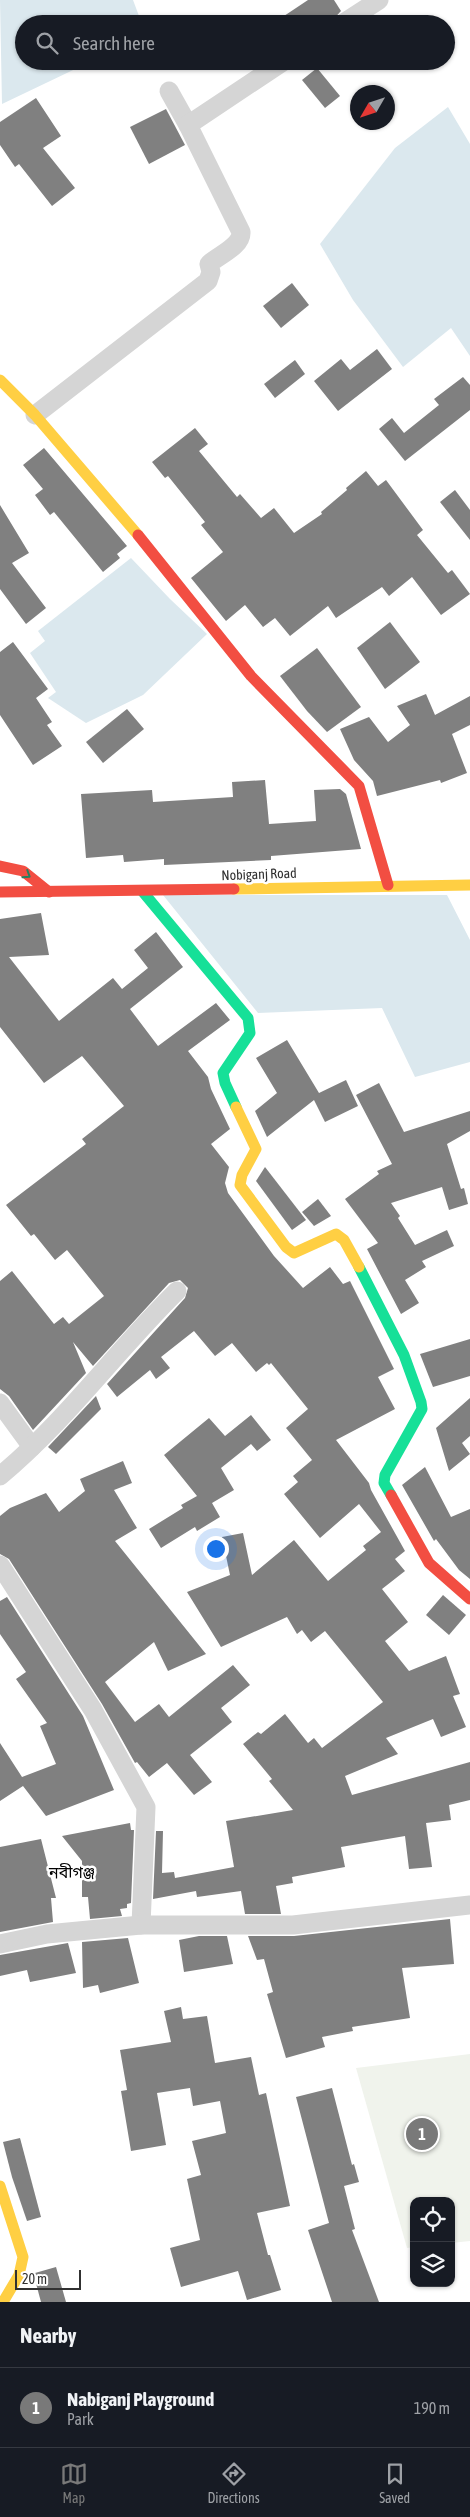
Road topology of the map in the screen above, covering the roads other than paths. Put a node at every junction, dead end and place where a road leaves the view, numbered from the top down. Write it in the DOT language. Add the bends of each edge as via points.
graph roads {
  1 [pos="379,0"];
  2 [pos="356,15"];
  3 [pos="270,70"];
  4 [pos="169,91"];
  5 [pos="188,125"];
  6 [pos="0,380"];
  7 [pos="35,415"];
  8 [pos="0,866"];
  9 [pos="388,885"];
  10 [pos="470,885"];
  11 [pos="0,892"];
  12 [pos="50,892"];
  13 [pos="143,892"];
  14 [pos="177,1291"];
  15 [pos="0,1403"];
  16 [pos="32,1447"];
  17 [pos="0,1476"];
  18 [pos="0,1565"];
  19 [pos="470,1598"];
  20 [pos="470,1905"];
  21 [pos="140,1925"];
  22 [pos="0,1944"];
  23 [pos="1,2196"];
  24 [pos="3,2302"];
  1 -- 2 [label="street"];
  3 -- 5 [label="street"];
  4 -- 5 [label="street"];
  5 -- 7 [label="street" via="241,232 238,242 209,264 212,272 208,281"];
  6 -- 7 [label="street"];
  7 -- 9 [label="street" via="96,484 251,676 359,786"];
  8 -- 12 [label="street, one-way" via="23,871"];
  9 -- 10 [label="street, Nobiganj Road"];
  9 -- 13 [label="street, Nobiganj Road"];
  11 -- 12 [label="street, Nobiganj Road"];
  12 -- 13 [label="street, Nobiganj Road"];
  13 -- 19 [label="street" via="248,1018 250,1033 223,1073 256,1149 240,1177 240,1185 286,1247 294,1252 330,1235 336,1234 344,1240 384,1310 416,1383 422,1409 385,1475 384,1483 429,1562"];
  14 -- 16 [label="street" via="138,1329 90,1387"];
  15 -- 16 [label="street"];
  16 -- 17 [label="street"];
  18 -- 21 [label="street" via="93,1710 146,1807"];
  20 -- 21 [label="street" via="293,1925"];
  21 -- 22 [label="street" via="47,1934"];
  23 -- 24 [label="street" via="23,2257 23,2268"];
}
